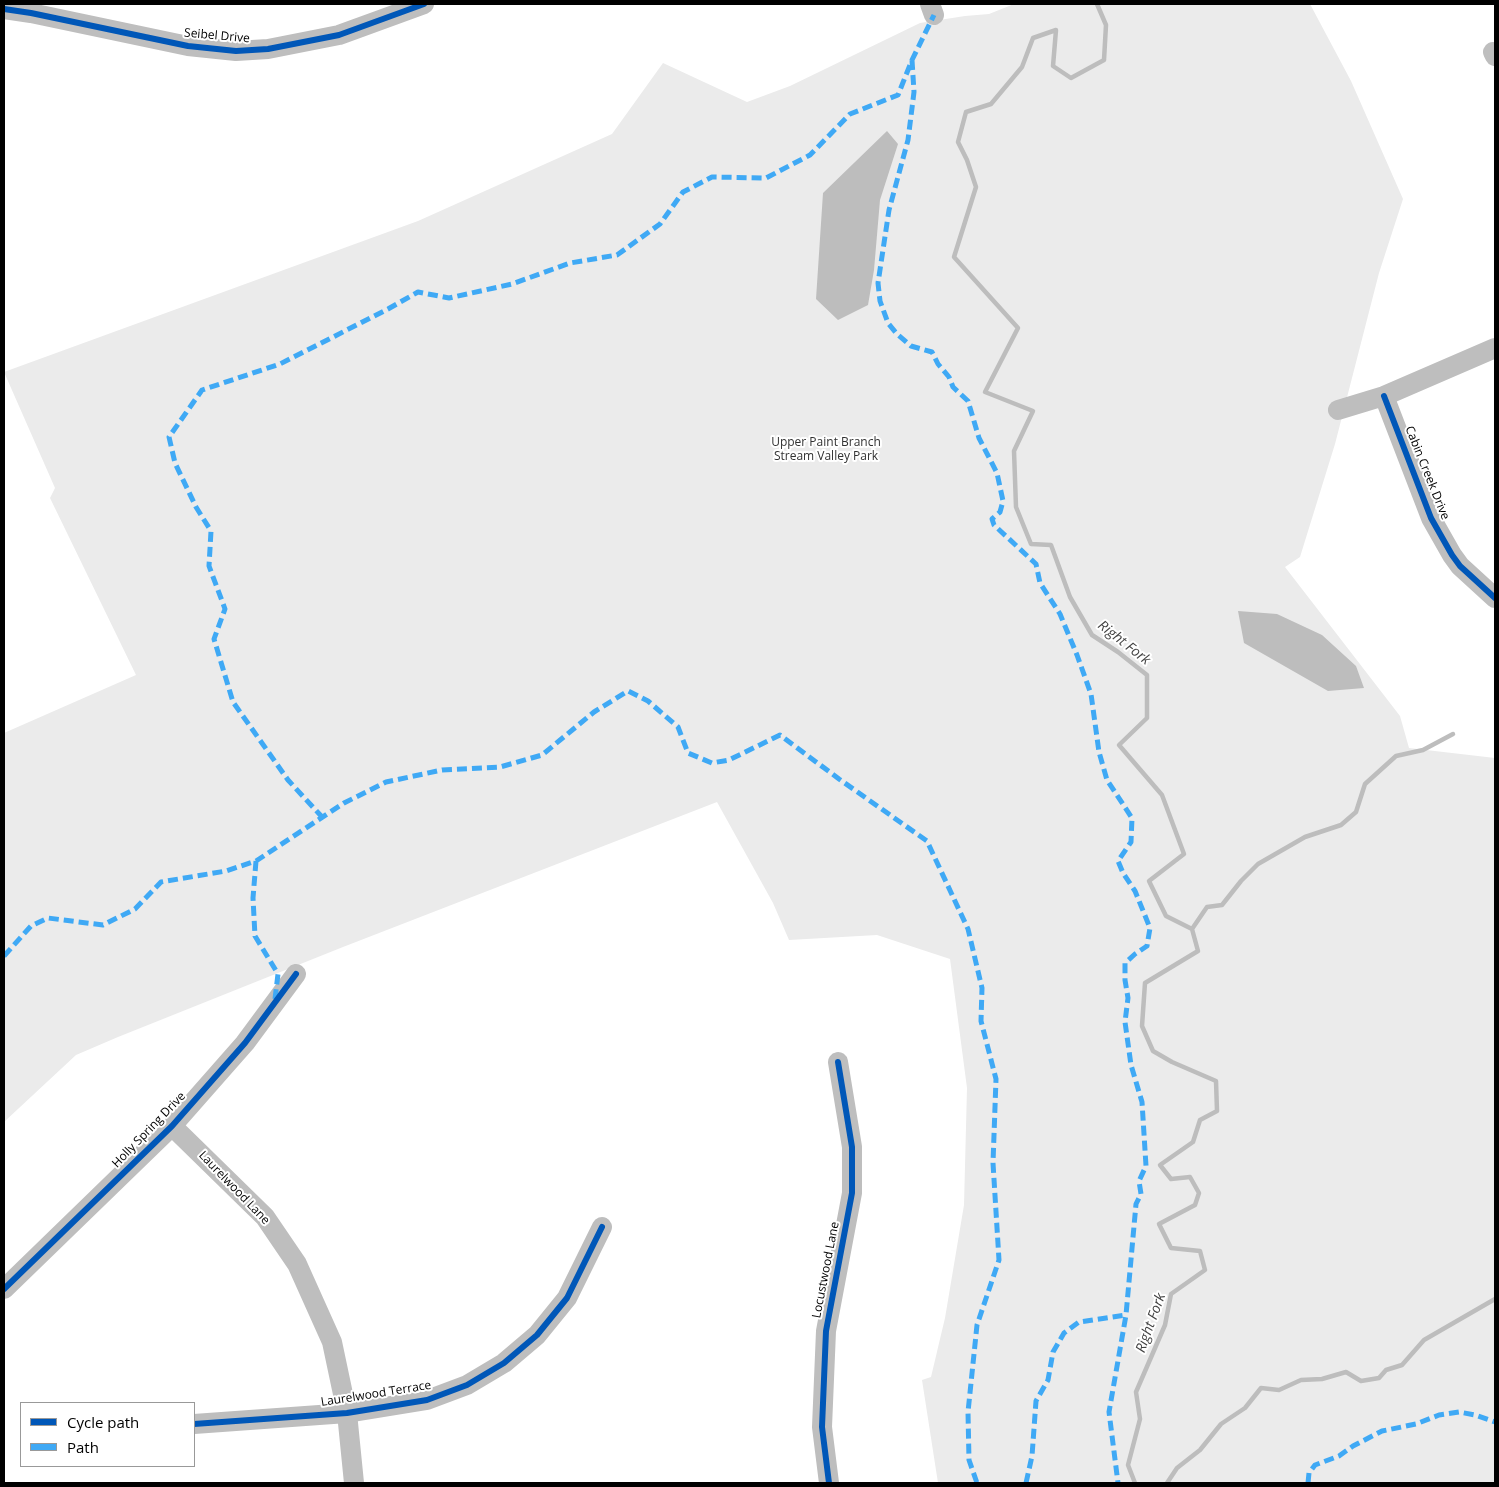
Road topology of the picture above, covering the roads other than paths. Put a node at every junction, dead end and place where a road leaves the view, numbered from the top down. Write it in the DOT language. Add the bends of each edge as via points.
graph roads {
  1 [pos="424,4"];
  2 [pos="9,8"];
  3 [pos="1495,348"];
  4 [pos="1384,396"];
  5 [pos="1338,410"];
  6 [pos="1495,598"];
  7 [pos="296,974"];
  8 [pos="838,1062"];
  9 [pos="172,1126"];
  10 [pos="602,1227"];
  11 [pos="4,1289"];
  12 [pos="346,1413"];
  13 [pos="195,1424"];
  14 [pos="354,1483"];
  15 [pos="829,1483"];
  1 -- 2 [label="street, Seibel Drive" via="339,36 268,49 236,51 188,46"];
  3 -- 4 [label="street"];
  4 -- 5 [label="street"];
  4 -- 6 [label="street, Cabin Creek Drive" via="1431,518 1460,566"];
  7 -- 9 [label="street, Holly Spring Drive" via="245,1043"];
  8 -- 15 [label="street, Locustwood Lane" via="852,1147 852,1193 826,1331 822,1427"];
  9 -- 11 [label="street, Holly Spring Drive"];
  9 -- 12 [label="street, Laurelwood Lane" via="265,1217 297,1264 332,1342"];
  10 -- 12 [label="street, Laurelwood Terrace" via="567,1298 537,1335 504,1363 467,1385 427,1400"];
  12 -- 13 [label="street, Laurelwood Terrace"];
  12 -- 14 [label="street, Laurelwood Lane"];
}
